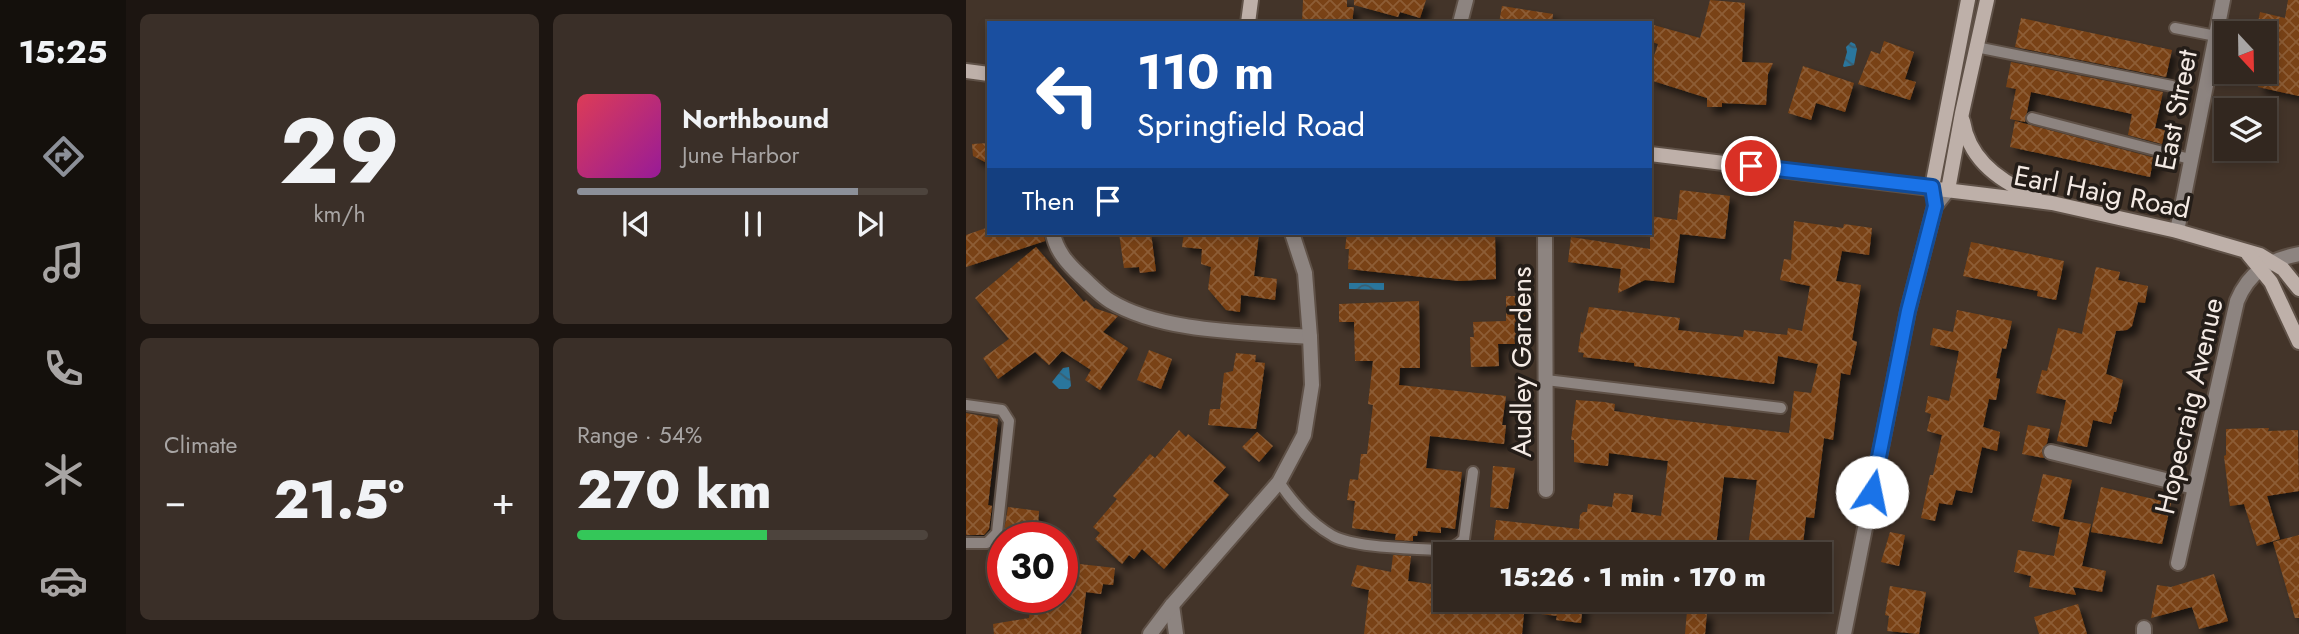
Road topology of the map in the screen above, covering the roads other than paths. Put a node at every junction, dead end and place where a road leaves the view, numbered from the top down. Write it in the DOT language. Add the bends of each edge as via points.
graph roads {
  1 [pos="1251,0"];
  2 [pos="1466,0"];
  3 [pos="1968,0"];
  4 [pos="1987,0"];
  5 [pos="2224,0"];
  6 [pos="1248,21"];
  7 [pos="1461,21"];
  8 [pos="2219,21"];
  9 [pos="2175,28"];
  10 [pos="2214,36"];
  11 [pos="2214,45"];
  12 [pos="1976,47"];
  13 [pos="966,71"];
  14 [pos="987,74"];
  15 [pos="2172,86"];
  16 [pos="1962,113"];
  17 [pos="2032,118"];
  18 [pos="1652,154"];
  19 [pos="2190,159"];
  20 [pos="1932,187"];
  21 [pos="1948,190"];
  22 [pos="2052,203"];
  23 [pos="1935,206"];
  24 [pos="2177,231"];
  25 [pos="1053,235"];
  26 [pos="1293,235"];
  27 [pos="1545,235"];
  28 [pos="2299,254"];
  29 [pos="2267,265"];
  30 [pos="2299,289"];
  31 [pos="1310,337"];
  32 [pos="2299,342"];
  33 [pos="1546,380"];
  34 [pos="966,405"];
  35 [pos="1782,408"];
  36 [pos="2050,452"];
  37 [pos="1473,472"];
  38 [pos="1279,482"];
  39 [pos="2194,486"];
  40 [pos="1546,490"];
  41 [pos="966,543"];
  42 [pos="2178,563"];
  43 [pos="1172,605"];
  44 [pos="1150,634"];
  45 [pos="1175,634"];
  46 [pos="1844,634"];
  1 -- 6 [label="street"];
  2 -- 7 [label="street"];
  3 -- 20 [label="street"];
  4 -- 12 [label="street"];
  5 -- 8 [label="street, East Street"];
  9 -- 10 [label="lane"];
  11 -- 19 [label="street, East Street"];
  12 -- 15 [label="lane"];
  12 -- 16 [label="street"];
  13 -- 14 [label="street"];
  16 -- 21 [label="street"];
  16 -- 22 [label="street" via="1968,140 1984,166 2018,190"];
  17 -- 19 [label="lane"];
  18 -- 20 [label="street, Earl Haig Road"];
  19 -- 24 [label="street, East Street"];
  20 -- 21 [label="street, Earl Haig Road"];
  20 -- 23 [label="street"];
  21 -- 22 [label="street, Earl Haig Road"];
  21 -- 23 [label="street"];
  22 -- 24 [label="street, Earl Haig Road"];
  23 -- 46 [label="street" via="1908,311"];
  24 -- 29 [label="street, Earl Haig Road" via="2244,251"];
  25 -- 31 [label="street" via="1055,247 1076,272 1110,301 1151,318 1197,328"];
  26 -- 31 [label="street" via="1305,273"];
  27 -- 33 [label="street, Audley Gardens"];
  28 -- 29 [label="street"];
  29 -- 30 [label="street, Earl Haig Road" via="2283,269"];
  29 -- 32 [label="street"];
  29 -- 39 [label="street, Hopecraig Avenue" via="2248,280 2237,301"];
  31 -- 38 [label="street" via="1312,386 1307,422"];
  33 -- 35 [label="lane"];
  33 -- 40 [label="street, Audley Gardens"];
  34 -- 41 [label="lane" via="1002,410 1009,421 997,533 987,543"];
  36 -- 39 [label="street"];
  37 -- 38 [label="lane" via="1464,538 1450,549 1436,550 1335,537 1303,512"];
  38 -- 43 [label="street"];
  39 -- 42 [label="street, Hopecraig Avenue"];
  43 -- 44 [label="street"];
  43 -- 45 [label="street"];
}
